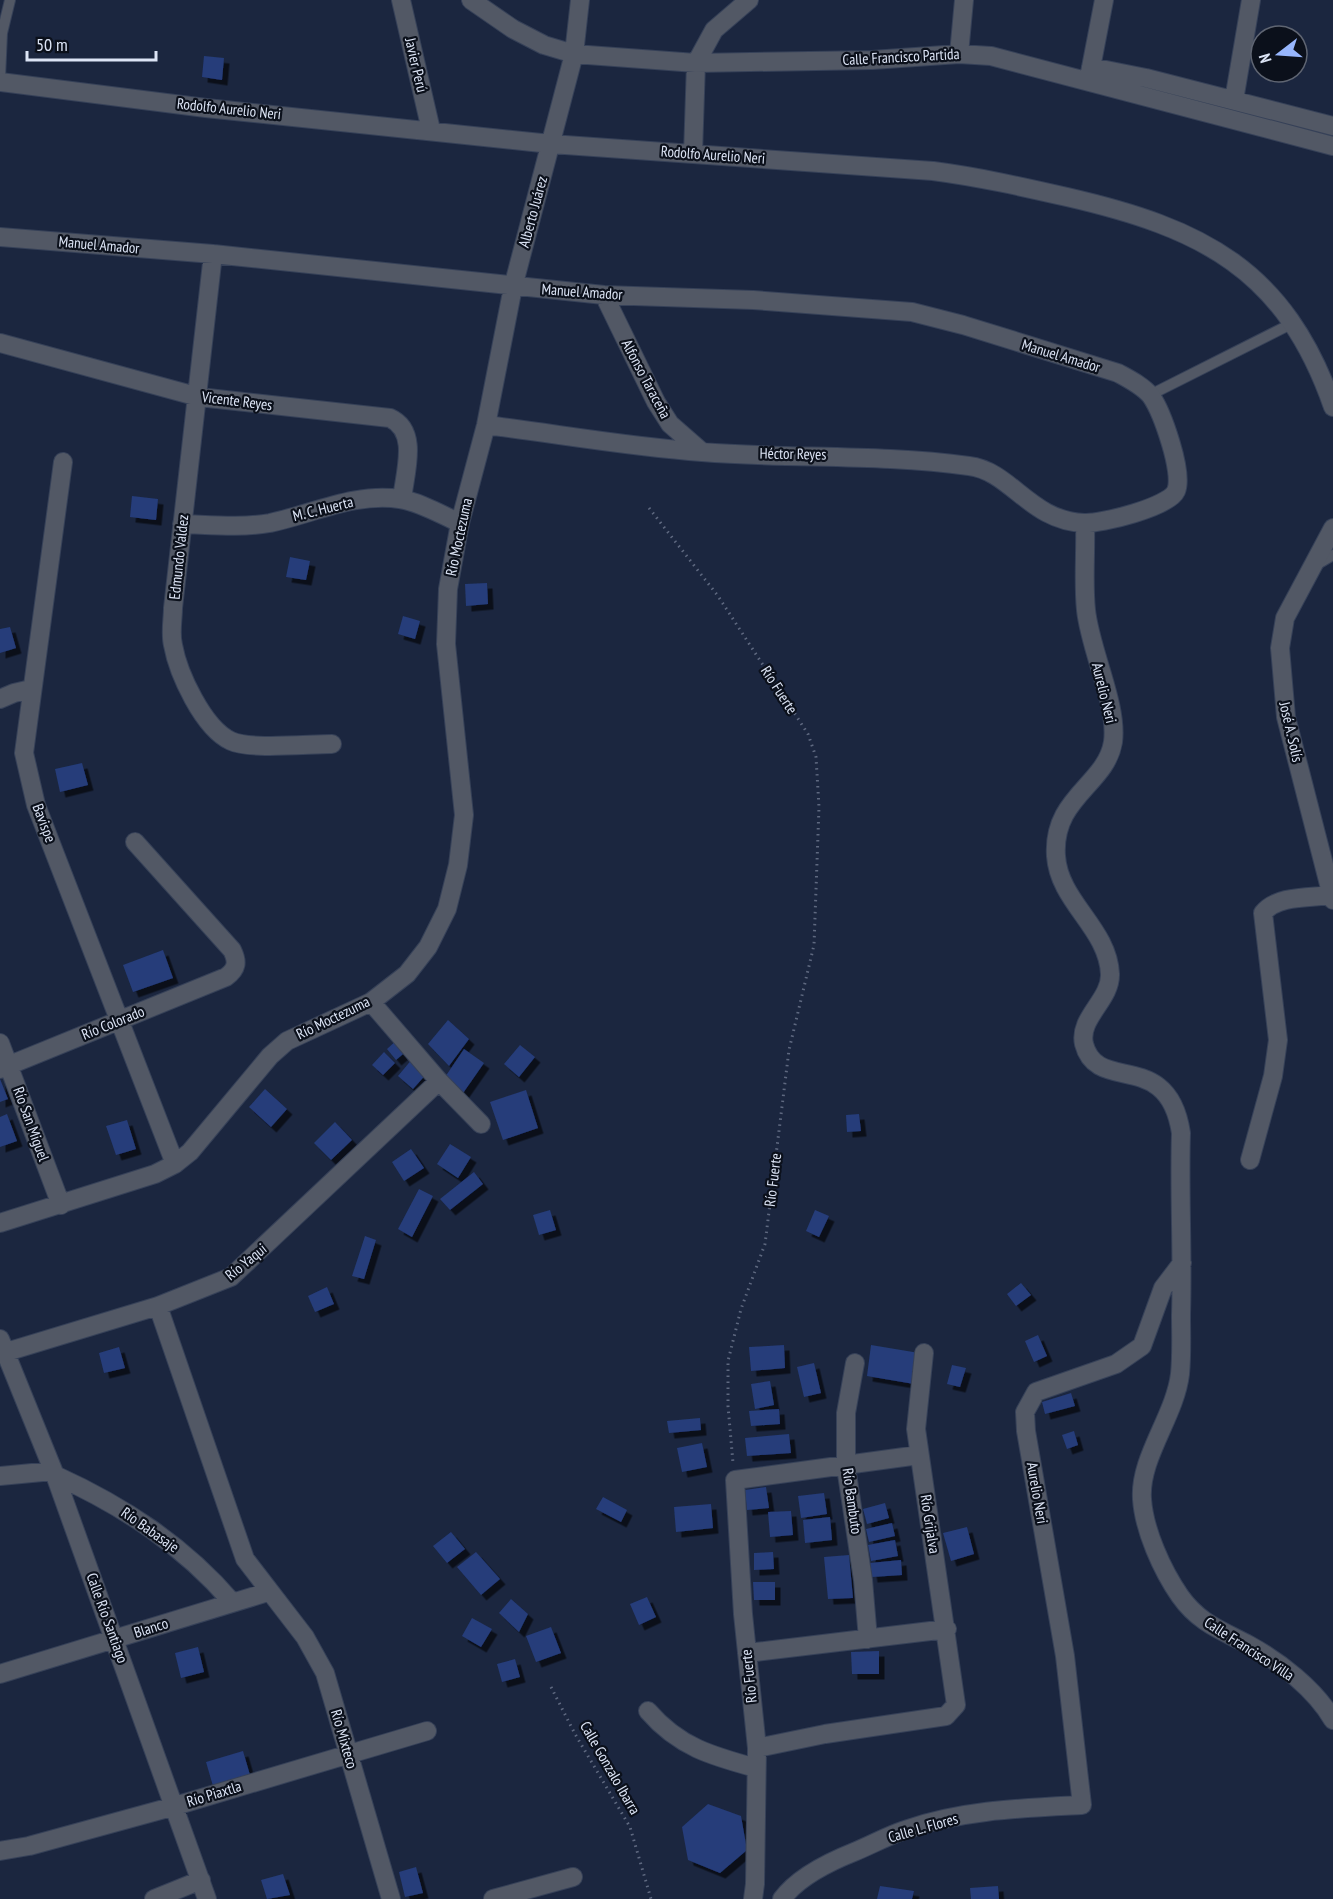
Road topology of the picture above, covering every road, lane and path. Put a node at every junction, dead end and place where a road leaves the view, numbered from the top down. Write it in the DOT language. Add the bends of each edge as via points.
graph roads {
  1 [pos="10,0"];
  2 [pos="400,0"];
  3 [pos="471,0"];
  4 [pos="580,0"];
  5 [pos="749,0"];
  6 [pos="964,0"];
  7 [pos="1104,0"];
  8 [pos="1251,0"];
  9 [pos="574,54"];
  10 [pos="959,54"];
  11 [pos="696,63"];
  12 [pos="1090,75"];
  13 [pos="0,80"];
  14 [pos="1234,100"];
  15 [pos="1333,126"];
  16 [pos="431,130"];
  17 [pos="551,144"];
  18 [pos="1333,146"];
  19 [pos="693,154"];
  20 [pos="0,237"];
  21 [pos="213,254"];
  22 [pos="513,287"];
  23 [pos="604,295"];
  24 [pos="1293,322"];
  25 [pos="0,343"];
  26 [pos="1150,395"];
  27 [pos="199,397"];
  28 [pos="1333,407"];
  29 [pos="486,425"];
  30 [pos="702,452"];
  31 [pos="63,462"];
  32 [pos="402,499"];
  33 [pos="649,508"];
  34 [pos="460,523"];
  35 [pos="182,524"];
  36 [pos="1085,524"];
  37 [pos="1333,528"];
  38 [pos="1333,555"];
  39 [pos="1310,567"];
  40 [pos="31,689"];
  41 [pos="0,699"];
  42 [pos="332,744"];
  43 [pos="135,842"];
  44 [pos="1332,897"];
  45 [pos="370,1002"];
  46 [pos="121,1020"];
  47 [pos="0,1043"];
  48 [pos="4,1067"];
  49 [pos="439,1081"];
  50 [pos="481,1124"];
  51 [pos="1250,1160"];
  52 [pos="175,1164"];
  53 [pos="61,1205"];
  54 [pos="0,1223"];
  55 [pos="1182,1263"];
  56 [pos="158,1306"];
  57 [pos="2,1348"];
  58 [pos="924,1353"];
  59 [pos="855,1363"];
  60 [pos="919,1455"];
  61 [pos="846,1467"];
  62 [pos="54,1473"];
  63 [pos="0,1476"];
  64 [pos="735,1480"];
  65 [pos="268,1593"];
  66 [pos="232,1602"];
  67 [pos="947,1629"];
  68 [pos="115,1639"];
  69 [pos="868,1639"];
  70 [pos="747,1653"];
  71 [pos="0,1674"];
  72 [pos="551,1687"];
  73 [pos="648,1711"];
  74 [pos="1333,1720"];
  75 [pos="427,1731"];
  76 [pos="757,1748"];
  77 [pos="348,1752"];
  78 [pos="756,1768"];
  79 [pos="1082,1805"];
  80 [pos="175,1806"];
  81 [pos="0,1851"];
  82 [pos="573,1877"];
  83 [pos="201,1880"];
  84 [pos="154,1899"];
  85 [pos="207,1899"];
  86 [pos="392,1899"];
  87 [pos="493,1899"];
  88 [pos="651,1899"];
  89 [pos="753,1899"];
  90 [pos="782,1899"];
  1 -- 13 [label="lane" via="2,33"];
  2 -- 16 [label="street, Javier Perú"];
  3 -- 9 [label="street, Calle Francisco Partida" via="513,29 544,45"];
  4 -- 9 [label="street, Alberto Juárez"];
  5 -- 11 [label="street" via="714,30"];
  6 -- 10 [label="street"];
  7 -- 12 [label="street"];
  8 -- 14 [label="street"];
  9 -- 11 [label="street, Calle Francisco Partida"];
  9 -- 17 [label="street, Alberto Juárez"];
  10 -- 11 [label="street, Calle Francisco Partida" via="872,60"];
  10 -- 12 [label="street, Calle Francisco Partida" via="991,56"];
  11 -- 19 [label="street"];
  12 -- 14 [label="street" via="1146,78"];
  12 -- 18 [label="street, Calle Francisco Partida"];
  13 -- 16 [label="street, Rodolfo Aurelio Neri" via="206,108"];
  14 -- 15 [label="street"];
  16 -- 17 [label="street, Rodolfo Aurelio Neri"];
  17 -- 19 [label="street, Rodolfo Aurelio Neri"];
  17 -- 22 [label="street, Alberto Juárez"];
  19 -- 24 [label="street, Rodolfo Aurelio Neri" via="933,171 1104,205 1182,231 1223,253 1254,278"];
  20 -- 21 [label="street, Manuel Amador"];
  21 -- 22 [label="street, Manuel Amador"];
  21 -- 27 [label="street, Edmundo Valdez"];
  22 -- 23 [label="street, Manuel Amador"];
  22 -- 29 [label="street, Alberto Juárez"];
  23 -- 26 [label="street, Manuel Amador" via="753,300 912,312 1118,373"];
  23 -- 30 [label="street, Alfonso Taraceña" via="656,402 670,424"];
  24 -- 26 [label="lane"];
  24 -- 28 [label="street, Rodolfo Aurelio Neri" via="1323,378"];
  25 -- 27 [label="street, Vicente Reyes"];
  26 -- 36 [label="street" via="1177,469 1176,492 1166,501 1137,512"];
  27 -- 32 [label="street, Vicente Reyes" via="400,422 408,442"];
  27 -- 35 [label="street, Edmundo Valdez"];
  29 -- 30 [label="street, Héctor Reyes"];
  29 -- 34 [label="street, Río Moctezuma"];
  30 -- 36 [label="street, Héctor Reyes" via="875,456 972,466 992,474 1045,513"];
  31 -- 40 [label="street, Bavispe"];
  32 -- 34 [label="street, M. C. Huerta"];
  32 -- 35 [label="street, M. C. Huerta" via="357,500 243,526"];
  33 -- 64 [label="path, Río Fuerte" via="718,596 808,734 816,757 819,807 814,945 789,1050 765,1244 741,1309 728,1361"];
  34 -- 45 [label="street, Río Moctezuma" via="448,589 446,644 464,815 459,865 447,909 428,947 407,974"];
  35 -- 42 [label="street, Edmundo Valdez" via="172,642 179,669 209,721 232,742 247,745"];
  36 -- 55 [label="street, Aurelio Neri" via="1086,609 1113,720 1110,755 1065,812 1056,844 1060,876 1099,937 1110,972 1106,995 1085,1029 1087,1053 1094,1063 1107,1069 1145,1078 1160,1086 1179,1114"];
  37 -- 39 [label="street"];
  38 -- 39 [label="lane"];
  39 -- 44 [label="street, José A. Solís" via="1285,618 1280,648 1281,682 1286,717"];
  40 -- 41 [label="street"];
  40 -- 46 [label="street, Bavispe" via="24,753 28,776"];
  43 -- 46 [label="street, Río Colorado" via="232,950 236,966 226,977"];
  44 -- 51 [label="street" via="1278,902 1268,905 1263,913 1278,1040 1273,1076"];
  45 -- 49 [label="street"];
  45 -- 52 [label="street, Río Moctezuma" via="287,1041 190,1152"];
  46 -- 48 [label="street, Río Colorado"];
  46 -- 52 [label="street, Bavispe"];
  47 -- 48 [label="street, Río San Miguel"];
  48 -- 53 [label="street, Río San Miguel"];
  49 -- 50 [label="street"];
  49 -- 56 [label="street, Río Yaqui" via="240,1270"];
  52 -- 53 [label="street, Río Moctezuma"];
  53 -- 54 [label="street, Río Moctezuma"];
  55 -- 74 [label="street, Calle Francisco Villa" via="1180,1372 1169,1415 1142,1485 1146,1520 1163,1564 1192,1611 1293,1676"];
  55 -- 79 [label="street, Aurelio Neri" via="1163,1288 1142,1346 1116,1364 1085,1377 1044,1387 1036,1392 1026,1412 1065,1656"];
  56 -- 57 [label="street, Río Yaqui"];
  56 -- 65 [label="street, Río Mixteco" via="245,1559"];
  57 -- 62 [label="street, Calle Río Santiago"];
  58 -- 60 [label="street, Río Grijalva" via="917,1404"];
  59 -- 61 [label="street, Río Bambuto" via="846,1413"];
  60 -- 61 [label="street"];
  60 -- 67 [label="street, Río Grijalva"];
  61 -- 64 [label="street"];
  61 -- 69 [label="street, Río Bambuto"];
  62 -- 63 [label="street, Río Babasaje"];
  62 -- 66 [label="street, Río Babasaje" via="150,1527 203,1568"];
  62 -- 68 [label="street, Calle Río Santiago"];
  64 -- 70 [label="street, Río Fuerte"];
  65 -- 66 [label="street, Blanco"];
  65 -- 77 [label="street, Río Mixteco" via="316,1655"];
  66 -- 68 [label="street, Blanco"];
  67 -- 69 [label="street"];
  67 -- 76 [label="street, Río Grijalva" via="956,1695 952,1712 946,1716"];
  68 -- 71 [label="street, Blanco"];
  68 -- 80 [label="street, Calle Río Santiago"];
  69 -- 70 [label="street"];
  70 -- 76 [label="street, Río Fuerte"];
  72 -- 88 [label="path, Calle Gonzalo Ibarra" via="630,1827"];
  73 -- 78 [label="street" via="660,1725 695,1748"];
  75 -- 77 [label="street, Río Piaxtla"];
  76 -- 78 [label="street, Río Fuerte"];
  77 -- 80 [label="street, Río Piaxtla"];
  77 -- 86 [label="street, Río Mixteco"];
  78 -- 89 [label="street, Río Fuerte"];
  79 -- 90 [label="street, Calle L. Flores" via="1015,1808 906,1830 828,1863 787,1891"];
  80 -- 81 [label="street, Río Piaxtla"];
  80 -- 83 [label="street, Calle Río Santiago"];
  82 -- 87 [label="street"];
  83 -- 84 [label="street"];
  83 -- 85 [label="street, Calle Río Santiago"];
}
